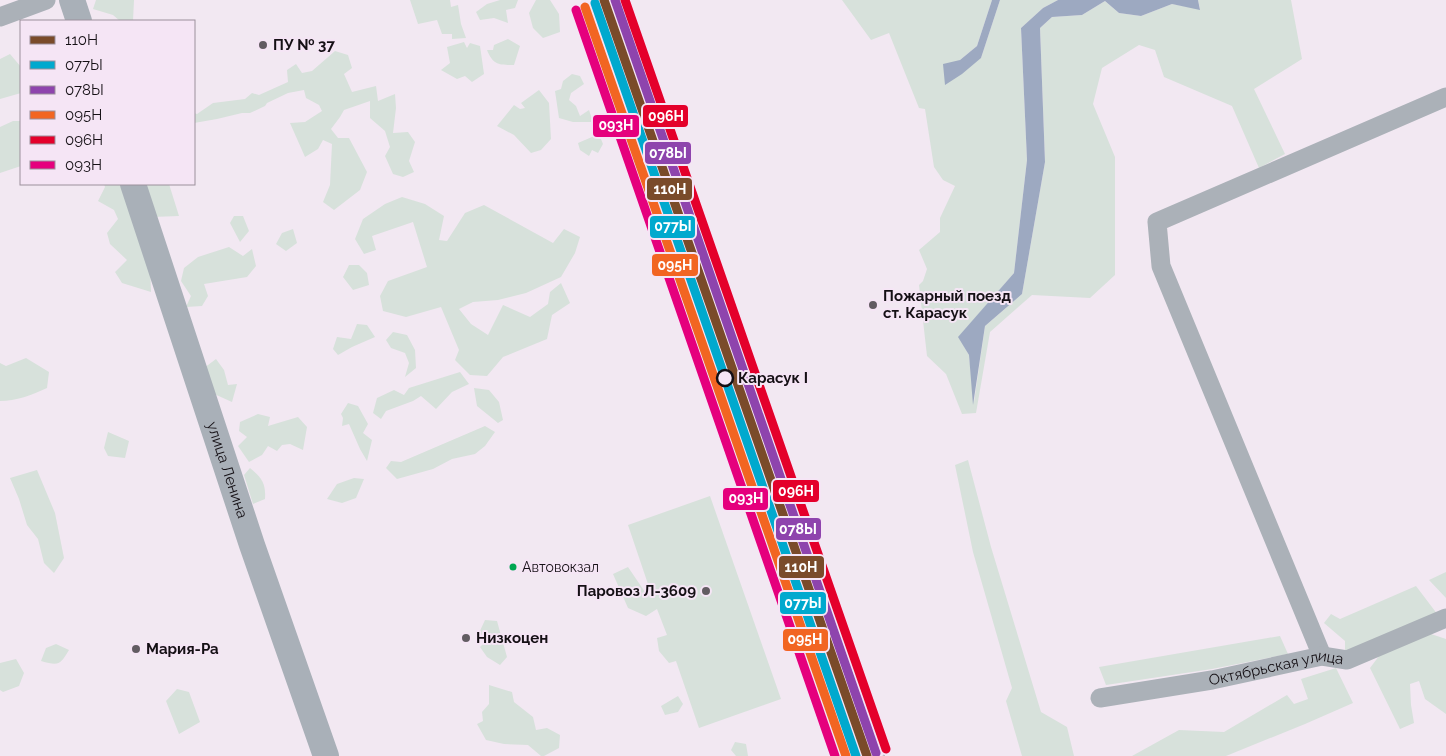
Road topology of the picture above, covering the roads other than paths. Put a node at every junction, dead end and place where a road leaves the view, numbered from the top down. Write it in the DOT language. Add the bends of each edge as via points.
graph roads {
  1 [pos="46,0"];
  2 [pos="72,0"];
  3 [pos="0,17"];
  4 [pos="79,20"];
  5 [pos="1446,97"];
  6 [pos="133,185"];
  7 [pos="1446,618"];
  8 [pos="1322,656"];
  9 [pos="1100,698"];
  10 [pos="326,756"];
  1 -- 3 [label="street"];
  2 -- 4 [label="main road"];
  5 -- 8 [label="street" via="1157,222 1161,266"];
  6 -- 10 [label="main road, улица Ленина" via="254,551"];
  7 -- 8 [label="street, Октябрьская улица" via="1347,660"];
  8 -- 9 [label="street, Октябрьская улица" via="1212,680"];
}
